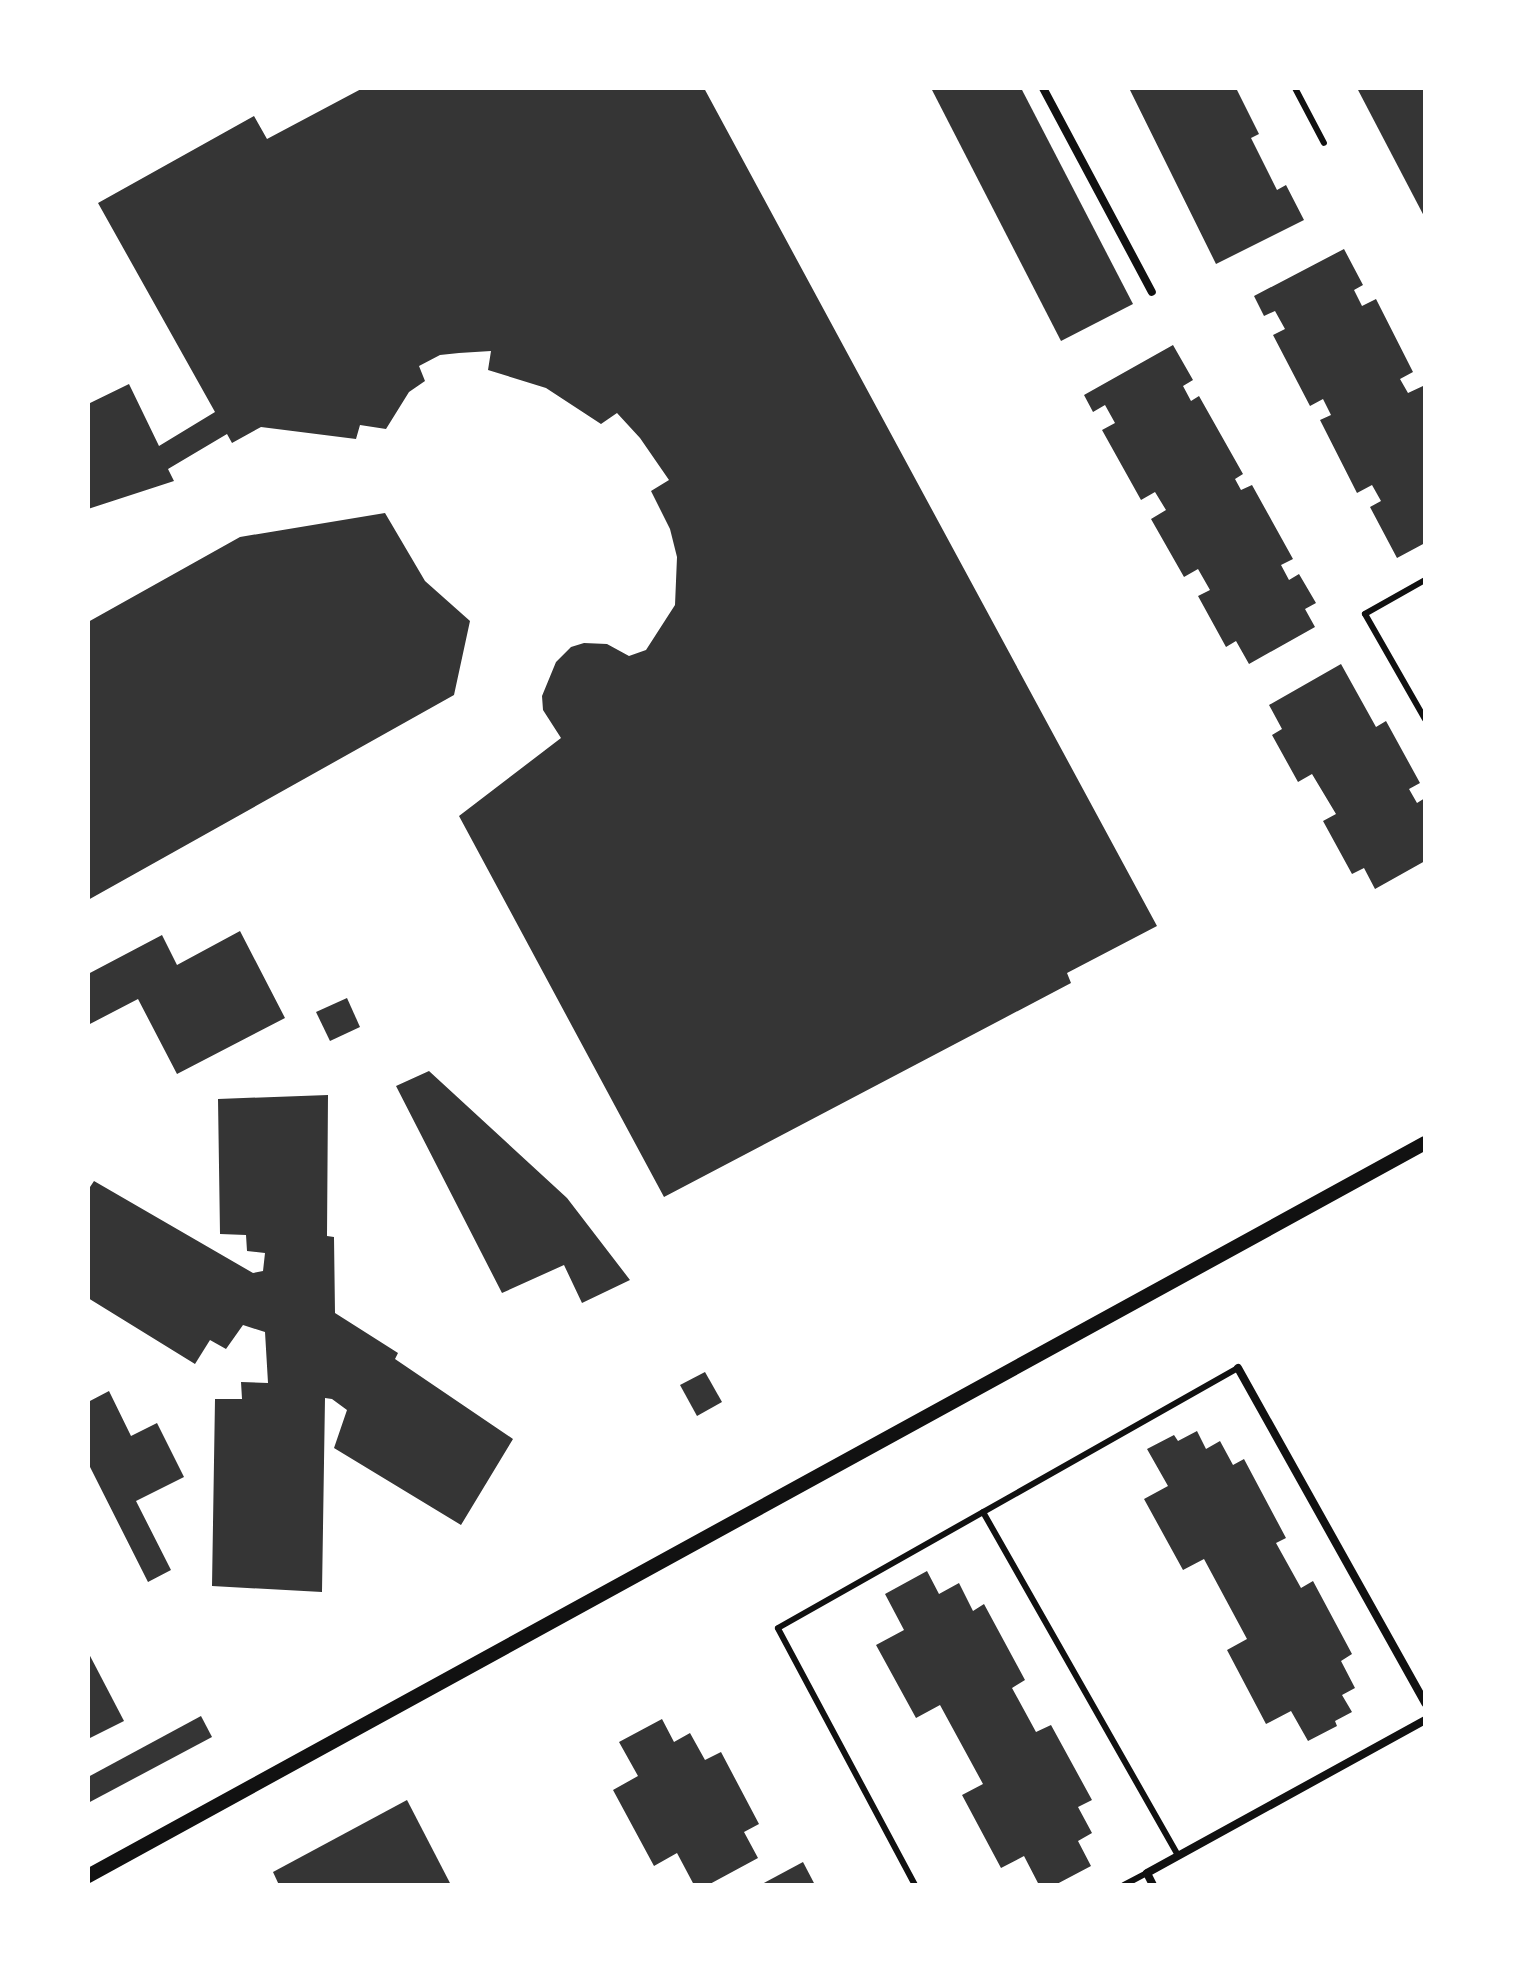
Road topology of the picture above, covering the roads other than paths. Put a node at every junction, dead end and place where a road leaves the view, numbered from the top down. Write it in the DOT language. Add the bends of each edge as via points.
graph roads {
  1 [pos="1043,88"];
  2 [pos="1295,88"];
  3 [pos="1324,143"];
  4 [pos="1152,292"];
  5 [pos="1425,580"];
  6 [pos="1425,719"];
  7 [pos="1425,1143"];
  8 [pos="1238,1368"];
  9 [pos="983,1512"];
  10 [pos="1425,1703"];
  11 [pos="1425,1720"];
  12 [pos="1178,1855"];
  13 [pos="1147,1873"];
  14 [pos="88,1876"];
  15 [pos="915,1885"];
  16 [pos="1124,1885"];
  17 [pos="1153,1885"];
  1 -- 4 [label="street"];
  2 -- 3 [label="lane"];
  5 -- 6 [label="lane" via="1365,614"];
  7 -- 14 [label="street"];
  8 -- 9 [label="lane"];
  8 -- 10 [label="street"];
  9 -- 12 [label="lane"];
  9 -- 15 [label="lane" via="778,1628"];
  11 -- 12 [label="street"];
  12 -- 13 [label="street"];
  13 -- 16 [label="lane"];
  13 -- 17 [label="street"];
}
